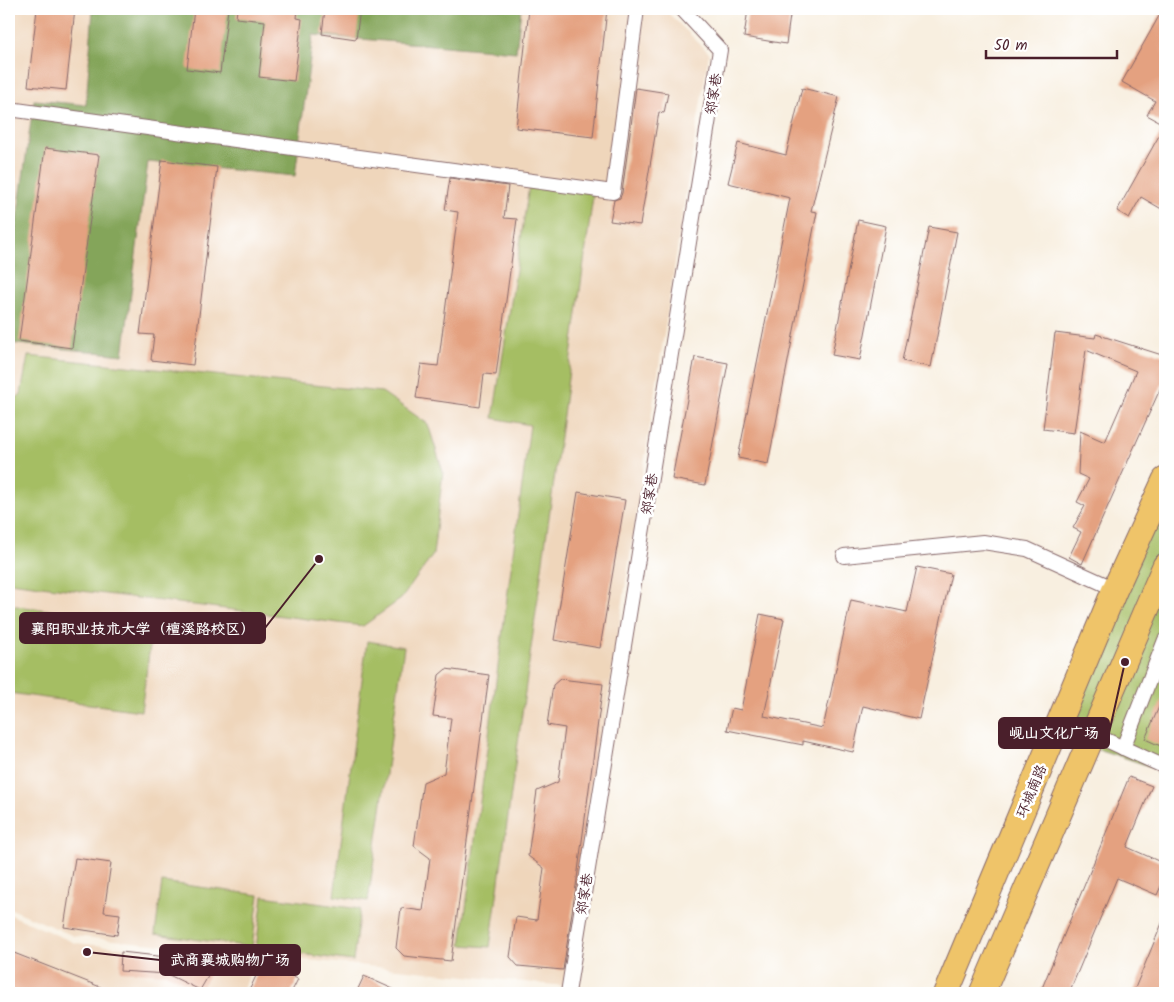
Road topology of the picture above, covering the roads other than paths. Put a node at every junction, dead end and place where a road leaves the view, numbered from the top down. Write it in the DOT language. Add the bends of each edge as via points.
graph roads {
  1 [pos="637,9"];
  2 [pos="682,9"];
  3 [pos="9,109"];
  4 [pos="1165,480"];
  5 [pos="844,556"];
  6 [pos="1165,566"];
  7 [pos="1115,589"];
  8 [pos="1165,640"];
  9 [pos="1093,734"];
  10 [pos="1123,748"];
  11 [pos="1165,767"];
  12 [pos="568,993"];
  13 [pos="946,993"];
  14 [pos="982,993"];
  1 -- 3 [label="street" via="612,192"];
  2 -- 12 [label="street, 郑家巷" via="720,50"];
  4 -- 7 [label="highway, 环城南路"];
  5 -- 7 [label="street" via="983,542 1027,548"];
  6 -- 9 [label="highway"];
  7 -- 13 [label="highway, 环城南路"];
  8 -- 10 [label="street"];
  9 -- 10 [label="street"];
  9 -- 14 [label="highway"];
  10 -- 11 [label="street"];
}
